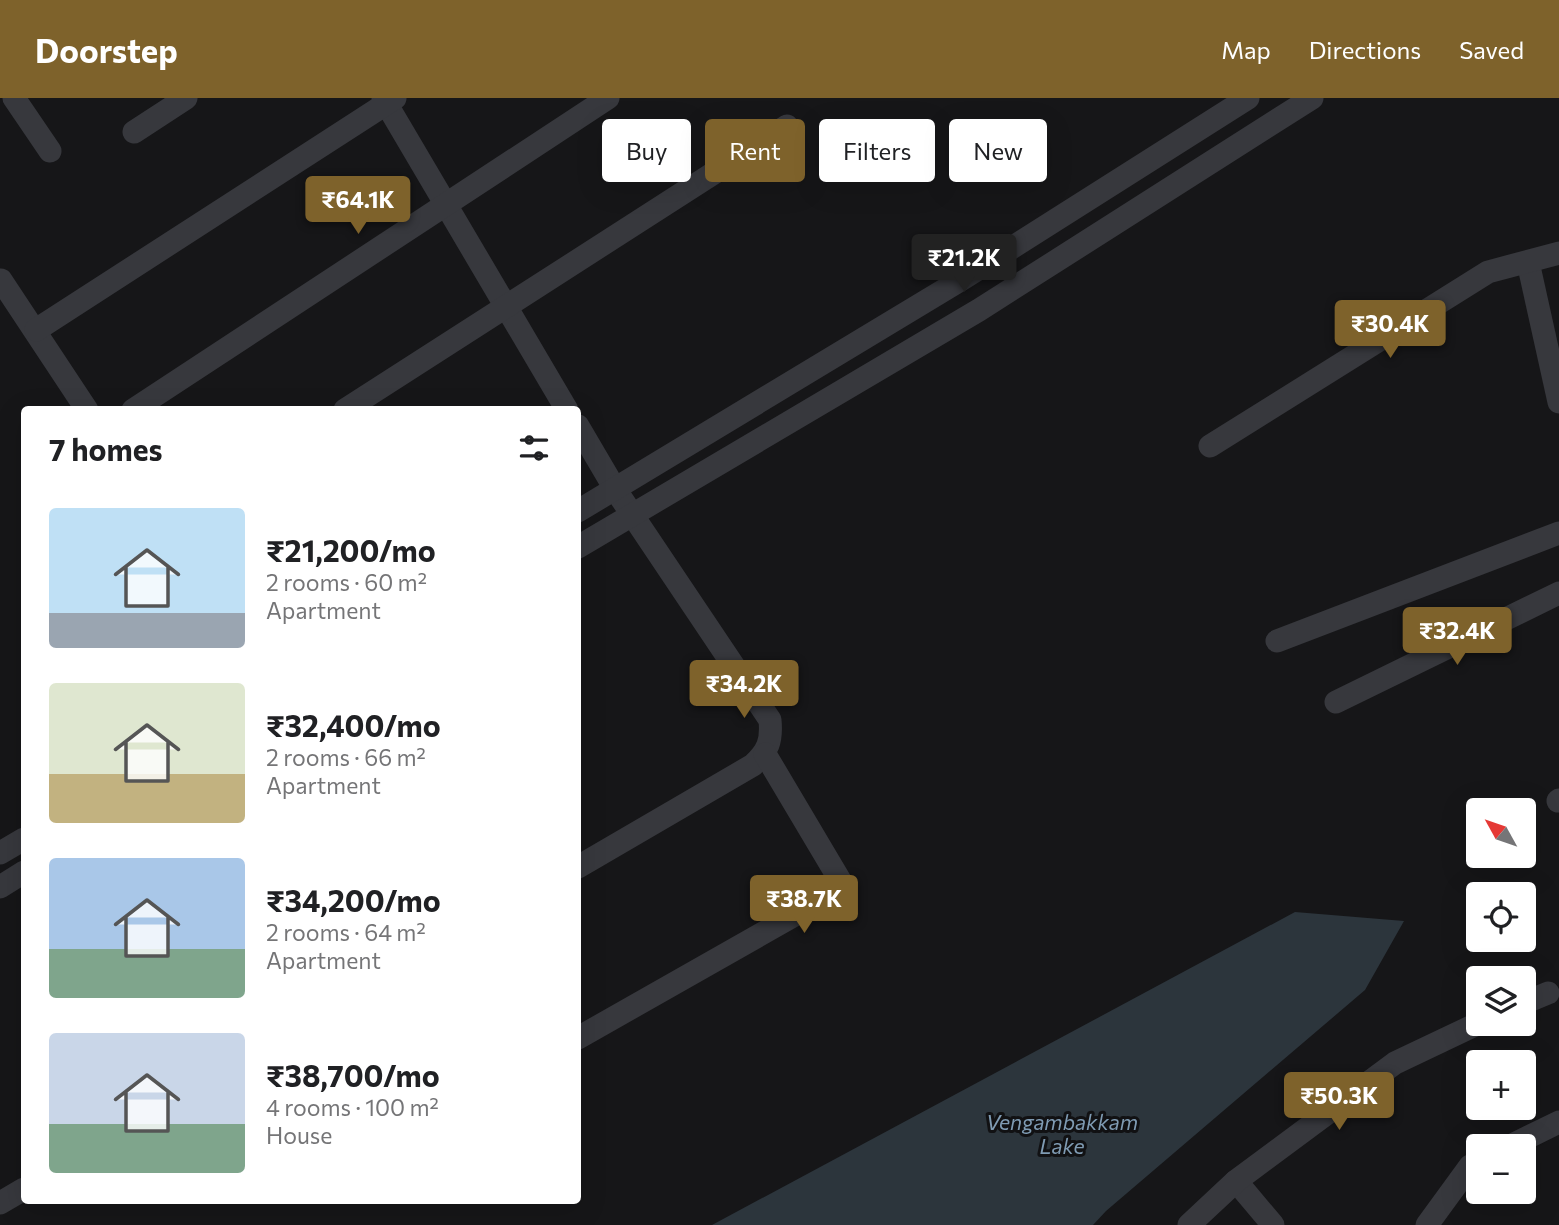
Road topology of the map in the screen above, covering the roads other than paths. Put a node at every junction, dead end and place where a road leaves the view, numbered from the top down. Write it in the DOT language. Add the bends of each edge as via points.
graph roads {
  1 [pos="14,98"];
  2 [pos="186,98"];
  3 [pos="607,98"];
  4 [pos="1248,98"];
  5 [pos="1312,98"];
  6 [pos="388,100"];
  7 [pos="134,132"];
  8 [pos="50,151"];
  9 [pos="705,178"];
  10 [pos="446,205"];
  11 [pos="1559,253"];
  12 [pos="1528,262"];
  13 [pos="1,280"];
  14 [pos="506,306"];
  15 [pos="36,330"];
  16 [pos="1559,402"];
  17 [pos="84,406"];
  18 [pos="138,406"];
  19 [pos="351,406"];
  20 [pos="565,406"];
  21 [pos="581,431"];
  22 [pos="1210,446"];
  23 [pos="615,489"];
  24 [pos="581,510"];
  25 [pos="632,514"];
  26 [pos="1559,533"];
  27 [pos="581,545"];
  28 [pos="1559,593"];
  29 [pos="1277,641"];
  30 [pos="1336,702"];
  31 [pos="765,754"];
  32 [pos="21,841"];
  33 [pos="0,853"];
  34 [pos="581,865"];
  35 [pos="21,875"];
  36 [pos="0,887"];
  37 [pos="1548,993"];
  38 [pos="1536,998"];
  39 [pos="1466,1029"];
  40 [pos="581,1036"];
  41 [pos="1559,1122"];
  42 [pos="1534,1134"];
  43 [pos="1466,1171"];
  44 [pos="1236,1181"];
  45 [pos="21,1191"];
  46 [pos="0,1203"];
  47 [pos="1189,1225"];
  48 [pos="1273,1225"];
  49 [pos="1427,1225"];
  1 -- 8 [label="street"];
  2 -- 7 [label="street"];
  3 -- 10 [label="street"];
  4 -- 23 [label="street" via="964,278"];
  5 -- 25 [label="street" via="979,310"];
  6 -- 10 [label="street"];
  6 -- 15 [label="street"];
  9 -- 14 [label="street"];
  10 -- 14 [label="street"];
  10 -- 18 [label="street"];
  11 -- 12 [label="street"];
  12 -- 16 [label="street"];
  12 -- 22 [label="street" via="1488,272"];
  13 -- 15 [label="street"];
  14 -- 19 [label="street"];
  14 -- 20 [label="street"];
  15 -- 17 [label="street"];
  21 -- 23 [label="street"];
  23 -- 24 [label="street"];
  23 -- 25 [label="street"];
  25 -- 27 [label="street"];
  25 -- 31 [label="street" via="770,720"];
  26 -- 29 [label="street"];
  28 -- 30 [label="street"];
  31 -- 34 [label="street"];
  31 -- 40 [label="street" via="844,887"];
  32 -- 33 [label="street"];
  35 -- 36 [label="street"];
  37 -- 38 [label="street"];
  39 -- 44 [label="street" via="1395,1063"];
  41 -- 42 [label="street"];
  43 -- 49 [label="street"];
  44 -- 47 [label="street"];
  44 -- 48 [label="street"];
  45 -- 46 [label="street"];
}
